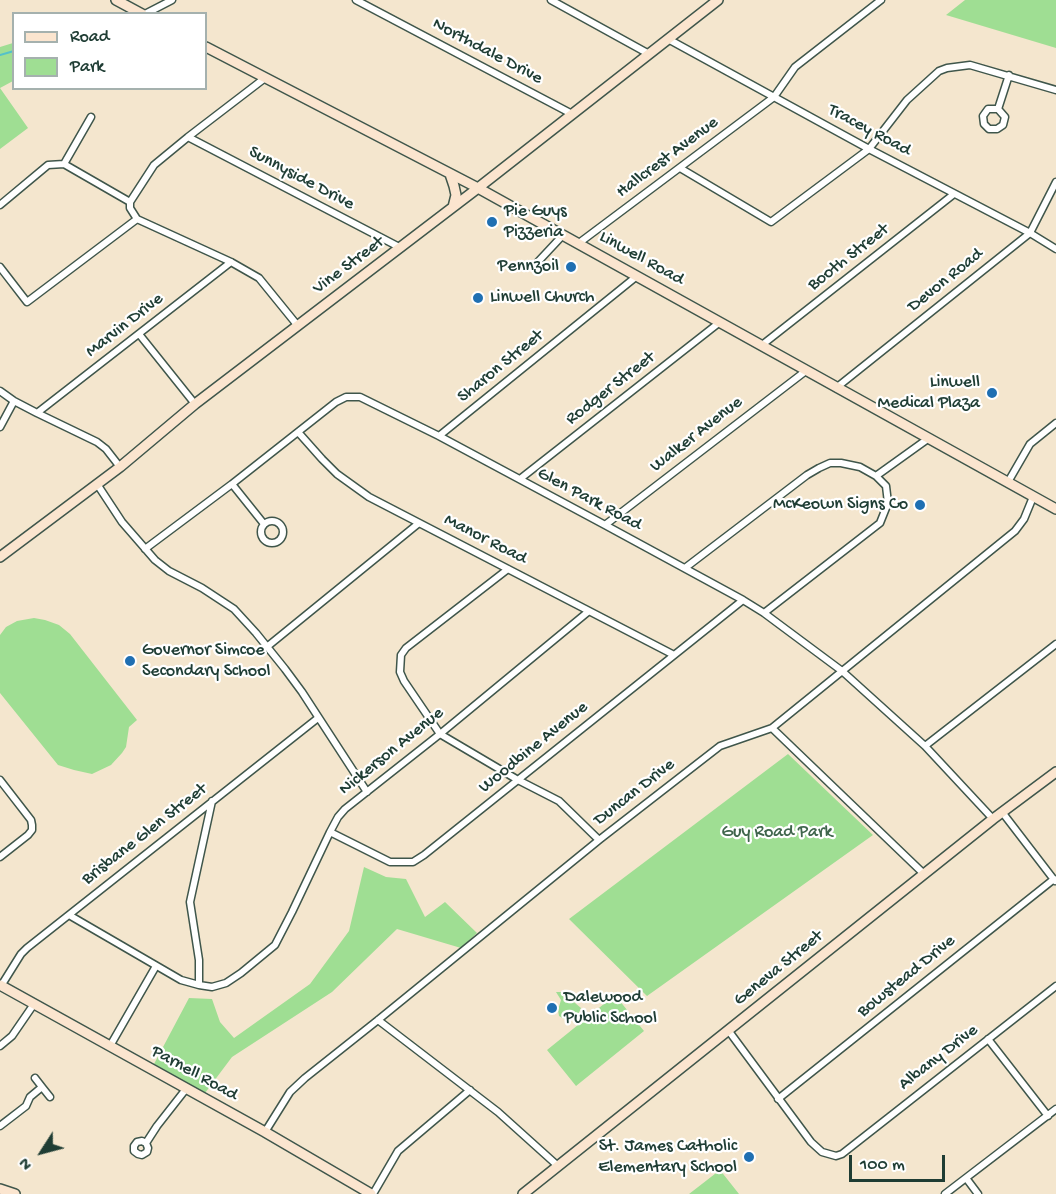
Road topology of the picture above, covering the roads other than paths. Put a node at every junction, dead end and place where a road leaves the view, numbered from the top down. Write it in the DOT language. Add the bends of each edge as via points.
graph roads {
  1 [pos="116,0"];
  2 [pos="172,0"];
  3 [pos="356,0"];
  4 [pos="551,0"];
  5 [pos="718,0"];
  6 [pos="881,0"];
  7 [pos="139,12"];
  8 [pos="147,12"];
  9 [pos="668,39"];
  10 [pos="207,48"];
  11 [pos="649,54"];
  12 [pos="1009,75"];
  13 [pos="266,78"];
  14 [pos="1056,90"];
  15 [pos="774,97"];
  16 [pos="998,109"];
  17 [pos="572,114"];
  18 [pos="91,117"];
  19 [pos="188,137"];
  20 [pos="869,148"];
  21 [pos="64,165"];
  22 [pos="680,168"];
  23 [pos="450,174"];
  24 [pos="1056,182"];
  25 [pos="478,188"];
  26 [pos="954,194"];
  27 [pos="130,202"];
  28 [pos="0,205"];
  29 [pos="453,207"];
  30 [pos="137,219"];
  31 [pos="1030,233"];
  32 [pos="563,235"];
  33 [pos="579,243"];
  34 [pos="401,248"];
  35 [pos="1056,249"];
  36 [pos="231,262"];
  37 [pos="535,265"];
  38 [pos="0,267"];
  39 [pos="638,276"];
  40 [pos="720,322"];
  41 [pos="298,326"];
  42 [pos="139,334"];
  43 [pos="762,345"];
  44 [pos="807,370"];
  45 [pos="836,387"];
  46 [pos="0,391"];
  47 [pos="14,400"];
  48 [pos="195,404"];
  49 [pos="37,413"];
  50 [pos="1056,423"];
  51 [pos="0,427"];
  52 [pos="298,432"];
  53 [pos="439,436"];
  54 [pos="929,438"];
  55 [pos="120,467"];
  56 [pos="876,476"];
  57 [pos="520,479"];
  58 [pos="1008,482"];
  59 [pos="97,484"];
  60 [pos="232,484"];
  61 [pos="1033,496"];
  62 [pos="1056,509"];
  63 [pos="419,523"];
  64 [pos="264,524"];
  65 [pos="605,525"];
  66 [pos="145,549"];
  67 [pos="0,557"];
  68 [pos="685,568"];
  69 [pos="508,569"];
  70 [pos="743,600"];
  71 [pos="589,611"];
  72 [pos="764,613"];
  73 [pos="1056,644"];
  74 [pos="268,646"];
  75 [pos="674,655"];
  76 [pos="842,671"];
  77 [pos="318,718"];
  78 [pos="772,728"];
  79 [pos="440,734"];
  80 [pos="926,746"];
  81 [pos="1056,772"];
  82 [pos="0,780"];
  83 [pos="518,780"];
  84 [pos="367,792"];
  85 [pos="212,801"];
  86 [pos="1002,813"];
  87 [pos="993,819"];
  88 [pos="330,832"];
  89 [pos="599,840"];
  90 [pos="0,857"];
  91 [pos="924,874"];
  92 [pos="1055,880"];
  93 [pos="69,915"];
  94 [pos="156,966"];
  95 [pos="199,985"];
  96 [pos="1,986"];
  97 [pos="1056,986"];
  98 [pos="34,1004"];
  99 [pos="378,1020"];
  100 [pos="728,1030"];
  101 [pos="988,1039"];
  102 [pos="0,1046"];
  103 [pos="110,1046"];
  104 [pos="35,1078"];
  105 [pos="42,1087"];
  106 [pos="186,1089"];
  107 [pos="470,1090"];
  108 [pos="50,1097"];
  109 [pos="778,1099"];
  110 [pos="1056,1109"];
  111 [pos="1048,1116"];
  112 [pos="0,1126"];
  113 [pos="265,1132"];
  114 [pos="146,1143"];
  115 [pos="558,1166"];
  116 [pos="966,1178"];
  117 [pos="0,1189"];
  118 [pos="15,1194"];
  119 [pos="372,1194"];
  120 [pos="523,1194"];
  121 [pos="945,1194"];
  122 [pos="978,1194"];
  1 -- 7 [label="main road"];
  2 -- 8 [label="street"];
  3 -- 17 [label="street, Northdale Drive"];
  4 -- 11 [label="street"];
  5 -- 9 [label="main road, Vine Street"];
  6 -- 15 [label="street, Hallcrest Avenue" via="795,67"];
  9 -- 11 [label="main road, Vine Street"];
  9 -- 15 [label="street, Tracey Road"];
  10 -- 13 [label="main road, Linwell Road"];
  11 -- 17 [label="main road, Vine Street"];
  12 -- 14 [label="street"];
  12 -- 16 [label="street"];
  12 -- 20 [label="street" via="970,64 939,71 908,100"];
  13 -- 19 [label="street"];
  13 -- 23 [label="main road, Linwell Road"];
  15 -- 20 [label="street, Tracey Road"];
  15 -- 22 [label="street, Hallcrest Avenue"];
  17 -- 25 [label="main road, Vine Street"];
  18 -- 21 [label="street"];
  19 -- 27 [label="street" via="154,165"];
  19 -- 34 [label="street, Sunnyside Drive"];
  20 -- 22 [label="street" via="771,222"];
  20 -- 26 [label="street, Tracey Road"];
  21 -- 27 [label="street"];
  21 -- 28 [label="street" via="48,165"];
  22 -- 33 [label="street, Hallcrest Avenue"];
  23 -- 25 [label="main road, Linwell Road"];
  23 -- 29 [label="main road" via="456,195"];
  24 -- 31 [label="street, Devon Road"];
  25 -- 29 [label="main road, Vine Street"];
  25 -- 32 [label="main road, Linwell Road"];
  26 -- 31 [label="street, Tracey Road"];
  26 -- 43 [label="street, Booth Street"];
  27 -- 30 [label="street"];
  29 -- 34 [label="main road, Vine Street"];
  30 -- 36 [label="street"];
  30 -- 38 [label="street" via="27,302"];
  31 -- 35 [label="street, Tracey Road"];
  31 -- 45 [label="street, Devon Road"];
  32 -- 33 [label="main road, Linwell Road"];
  32 -- 37 [label="street"];
  33 -- 39 [label="main road, Linwell Road"];
  34 -- 41 [label="main road, Vine Street"];
  36 -- 41 [label="street" via="259,278"];
  36 -- 42 [label="street, Marvin Drive"];
  39 -- 40 [label="main road, Linwell Road"];
  39 -- 53 [label="street, Sharon Street"];
  40 -- 43 [label="main road, Linwell Road"];
  40 -- 57 [label="street, Rodger Street"];
  41 -- 48 [label="main road, Vine Street"];
  42 -- 48 [label="street"];
  42 -- 49 [label="street, Marvin Drive"];
  43 -- 44 [label="main road, Linwell Road"];
  44 -- 45 [label="main road, Linwell Road"];
  44 -- 65 [label="street, Walker Avenue"];
  45 -- 54 [label="main road, Linwell Road"];
  46 -- 47 [label="street"];
  47 -- 49 [label="street"];
  47 -- 51 [label="street"];
  48 -- 55 [label="main road, Vine Street"];
  49 -- 55 [label="street" via="97,442"];
  50 -- 58 [label="street" via="1030,444"];
  52 -- 53 [label="street, Glen Park Road" via="336,402 360,397"];
  52 -- 60 [label="street, Glen Park Road"];
  52 -- 63 [label="street, Manor Road" via="355,488"];
  53 -- 57 [label="street, Glen Park Road"];
  54 -- 56 [label="street"];
  54 -- 58 [label="main road, Linwell Road"];
  55 -- 59 [label="main road, Vine Street"];
  56 -- 68 [label="street" via="842,463 819,468"];
  56 -- 72 [label="street" via="886,486 888,503 880,523"];
  57 -- 65 [label="street, Glen Park Road"];
  58 -- 61 [label="main road, Linwell Road"];
  59 -- 66 [label="street"];
  59 -- 67 [label="main road, Vine Street"];
  60 -- 64 [label="street"];
  60 -- 66 [label="street, Glen Park Road"];
  61 -- 62 [label="main road, Linwell Road"];
  61 -- 76 [label="street, Duncan Drive" via="1016,531"];
  63 -- 69 [label="street, Manor Road"];
  63 -- 74 [label="street"];
  65 -- 68 [label="street, Glen Park Road"];
  66 -- 74 [label="street" via="169,571 234,609"];
  68 -- 70 [label="street, Glen Park Road"];
  69 -- 71 [label="street, Manor Road"];
  69 -- 79 [label="street" via="401,655 404,681"];
  70 -- 72 [label="street, Glen Park Road"];
  70 -- 75 [label="street, Woodbine Avenue"];
  71 -- 75 [label="street, Manor Road"];
  71 -- 79 [label="street, Nickerson Avenue"];
  72 -- 76 [label="street, Glen Park Road"];
  73 -- 80 [label="street"];
  74 -- 77 [label="street"];
  75 -- 83 [label="street, Woodbine Avenue"];
  76 -- 78 [label="street, Duncan Drive"];
  76 -- 80 [label="street, Glen Park Road"];
  77 -- 84 [label="street"];
  77 -- 85 [label="street, Brisbane Glen Street"];
  78 -- 89 [label="street, Duncan Drive" via="720,746"];
  78 -- 91 [label="street"];
  79 -- 83 [label="street"];
  79 -- 84 [label="street, Nickerson Avenue"];
  80 -- 87 [label="street, Glen Park Road"];
  81 -- 86 [label="main road, Geneva Street"];
  82 -- 90 [label="street" via="31,820 32,830"];
  83 -- 88 [label="street, Woodbine Avenue" via="413,861 390,862"];
  83 -- 89 [label="street" via="559,801"];
  84 -- 88 [label="street, Nickerson Avenue" via="345,808"];
  85 -- 93 [label="street, Brisbane Glen Street"];
  85 -- 95 [label="street" via="190,902"];
  86 -- 87 [label="main road, Geneva Street"];
  86 -- 92 [label="street"];
  87 -- 91 [label="main road, Geneva Street"];
  88 -- 95 [label="street, Nickerson Avenue" via="275,945 226,983"];
  89 -- 99 [label="street, Duncan Drive"];
  91 -- 100 [label="main road, Geneva Street"];
  92 -- 109 [label="street, Bowstead Drive"];
  93 -- 94 [label="street"];
  93 -- 96 [label="street, Brisbane Glen Street" via="21,954"];
  94 -- 95 [label="street"];
  94 -- 103 [label="street"];
  96 -- 98 [label="main road, Parnell Road"];
  97 -- 101 [label="street, Albany Drive"];
  98 -- 102 [label="street" via="12,1036"];
  98 -- 103 [label="main road, Parnell Road"];
  99 -- 107 [label="street"];
  99 -- 113 [label="street, Duncan Drive" via="290,1092"];
  100 -- 109 [label="street"];
  100 -- 115 [label="main road, Geneva Street"];
  101 -- 109 [label="street, Albany Drive" via="836,1156 822,1152 811,1142"];
  101 -- 111 [label="street"];
  103 -- 106 [label="main road, Parnell Road"];
  104 -- 105 [label="street"];
  105 -- 108 [label="street"];
  105 -- 112 [label="street" via="30,1096 26,1106"];
  106 -- 113 [label="main road, Parnell Road"];
  106 -- 114 [label="street"];
  107 -- 115 [label="street"];
  107 -- 119 [label="street" via="398,1151"];
  110 -- 111 [label="street"];
  111 -- 116 [label="street"];
  113 -- 119 [label="main road, Parnell Road"];
  115 -- 120 [label="main road, Geneva Street"];
  116 -- 121 [label="street"];
  116 -- 122 [label="street"];
  117 -- 118 [label="main road"];
}
